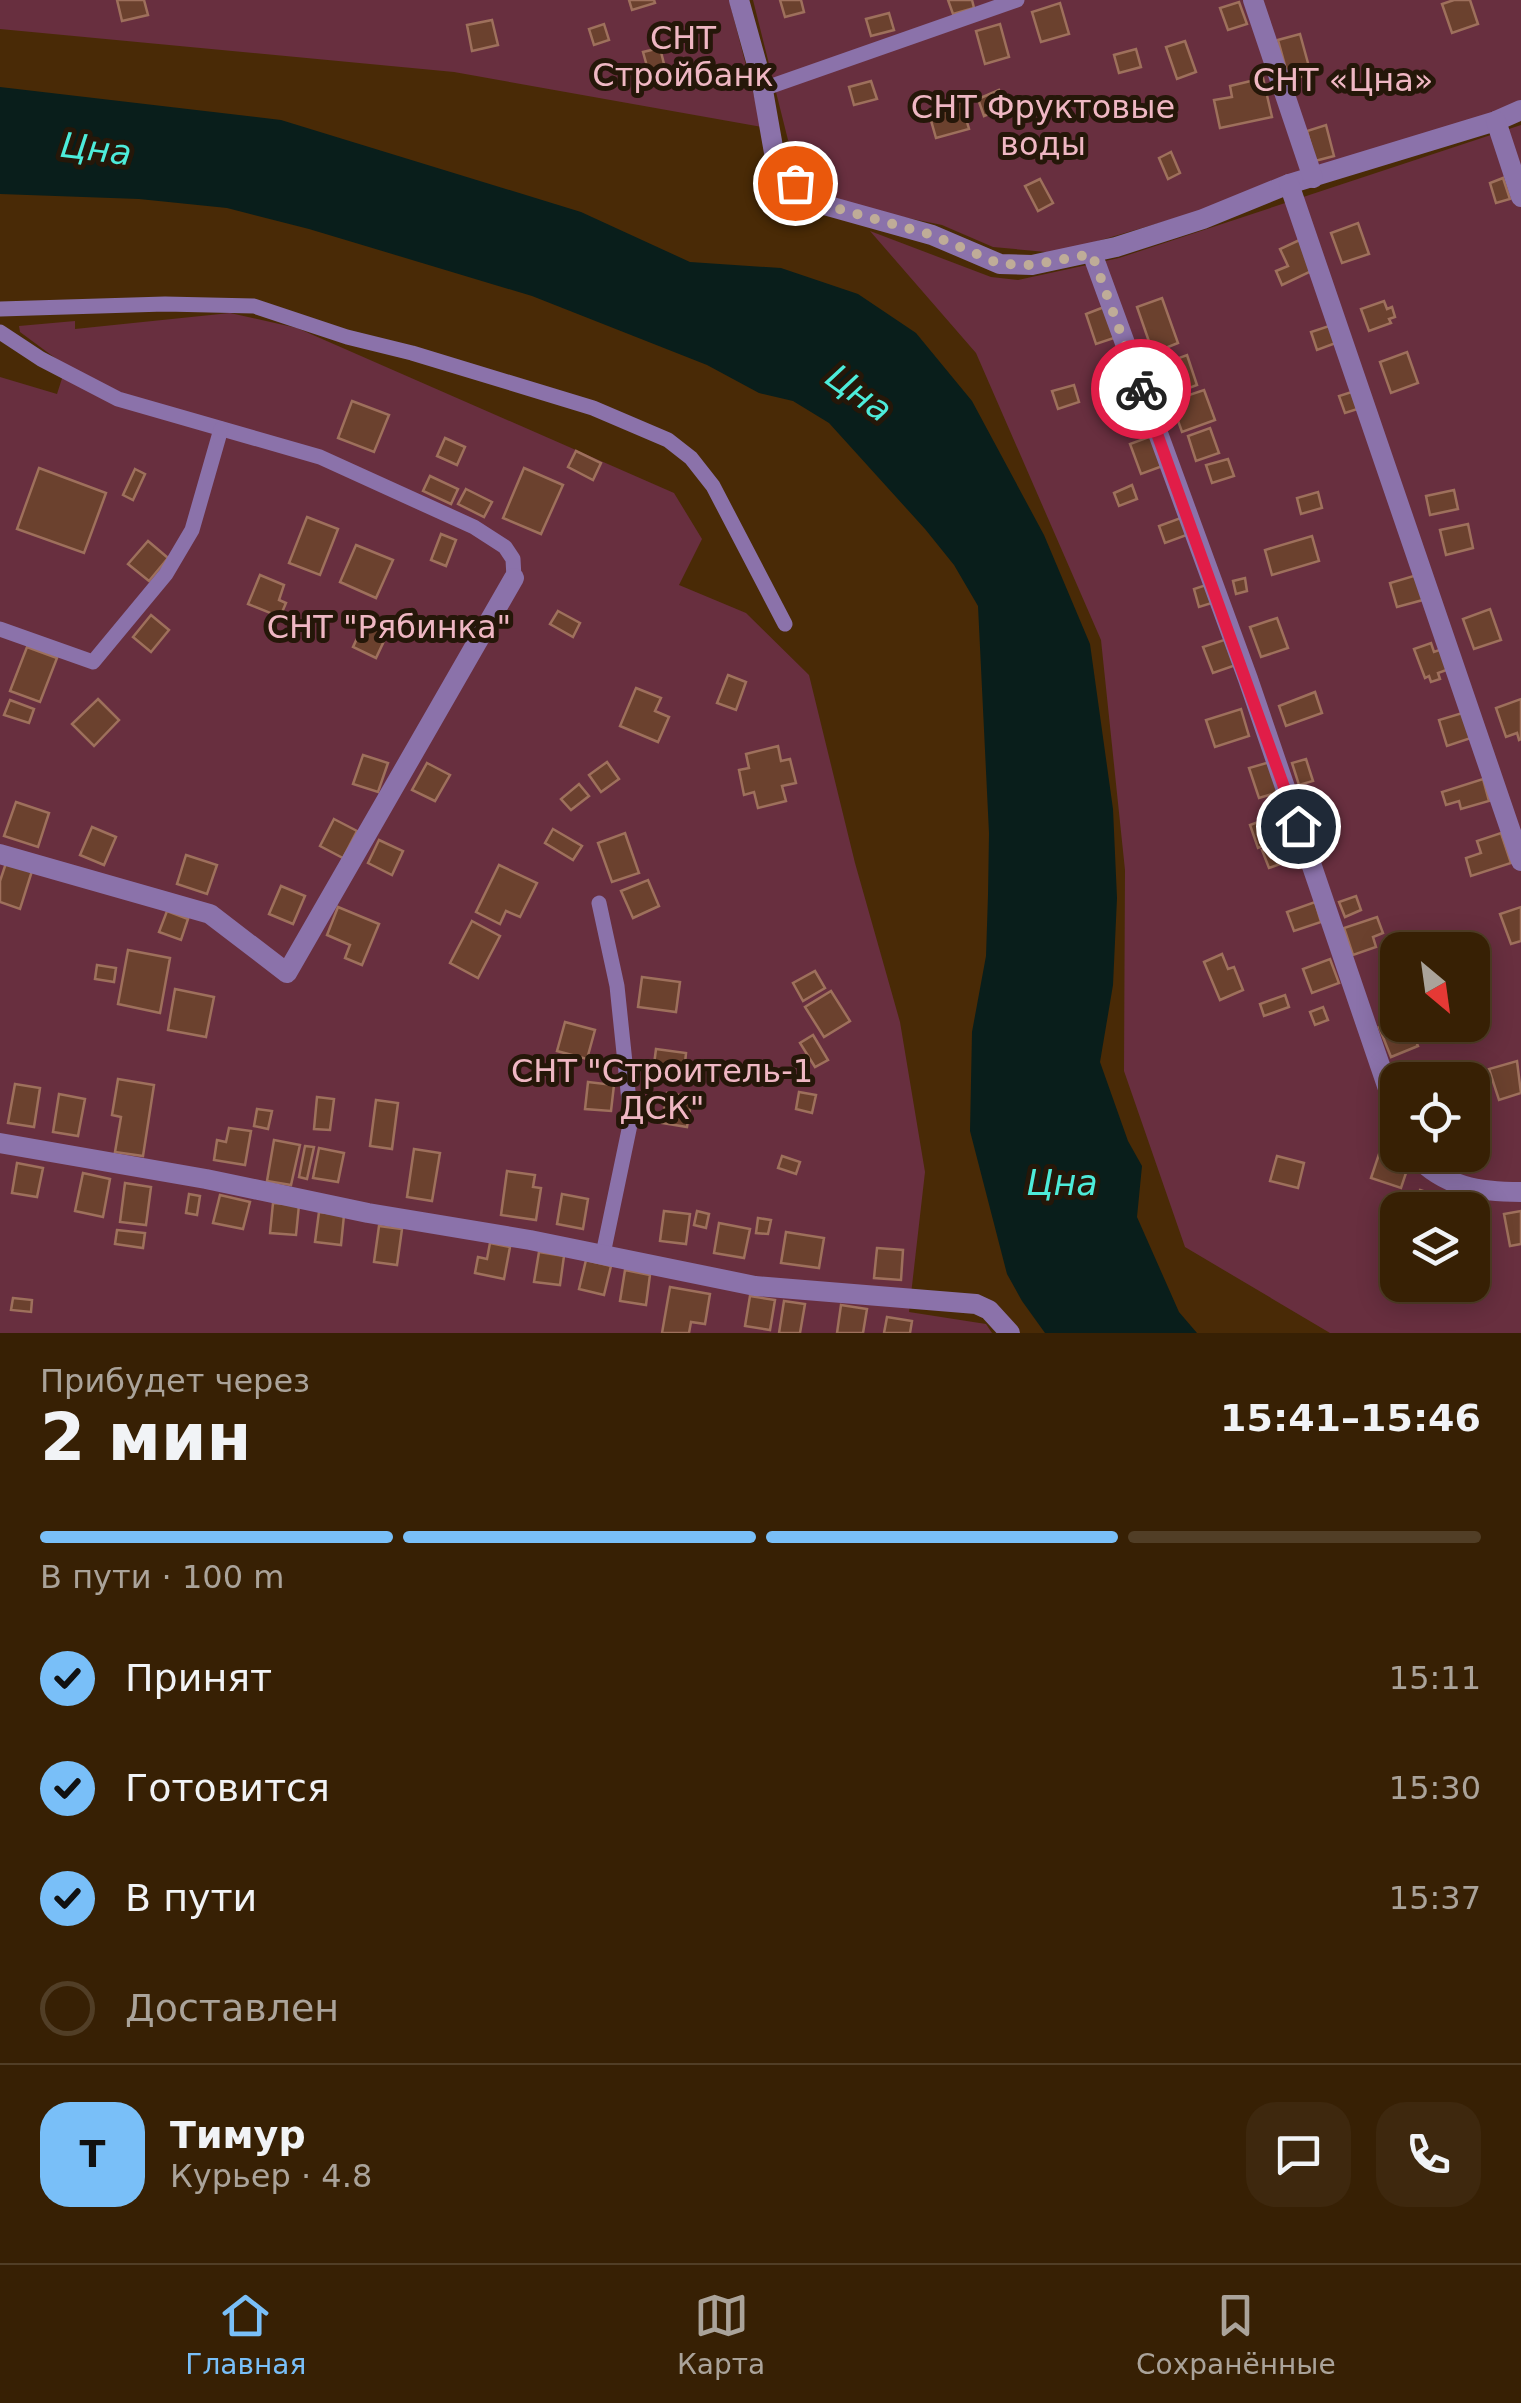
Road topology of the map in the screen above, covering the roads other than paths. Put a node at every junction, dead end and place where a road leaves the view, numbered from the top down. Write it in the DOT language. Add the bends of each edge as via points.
graph roads {
  1 [pos="740,0"];
  2 [pos="1017,0"];
  3 [pos="1253,0"];
  4 [pos="763,90"];
  5 [pos="1521,110"];
  6 [pos="1496,121"];
  7 [pos="1313,178"];
  8 [pos="1289,184"];
  9 [pos="1521,198"];
  10 [pos="1092,254"];
  11 [pos="0,308"];
  12 [pos="0,332"];
  13 [pos="221,429"];
  14 [pos="514,578"];
  15 [pos="784,624"];
  16 [pos="0,629"];
  17 [pos="0,854"];
  18 [pos="1521,861"];
  19 [pos="599,903"];
  20 [pos="1380,1065"];
  21 [pos="0,1143"];
  22 [pos="1434,1172"];
  23 [pos="1521,1192"];
  24 [pos="602,1254"];
  25 [pos="1010,1333"];
  1 -- 4 [label="street"];
  2 -- 4 [label="lane"];
  3 -- 7 [label="street"];
  4 -- 10 [label="street" via="776,164 814,202 932,235 1000,264"];
  5 -- 6 [label="street"];
  6 -- 7 [label="street"];
  6 -- 9 [label="street"];
  7 -- 8 [label="street"];
  8 -- 10 [label="street"];
  8 -- 18 [label="street"];
  10 -- 20 [label="street"];
  11 -- 15 [label="lane" via="254,306 593,408 668,440 691,458 713,486"];
  12 -- 13 [label="lane" via="118,399"];
  13 -- 14 [label="lane" via="320,456 474,527 505,547"];
  13 -- 16 [label="lane" via="192,530 166,574 93,662"];
  14 -- 17 [label="street" via="288,973 210,914"];
  19 -- 24 [label="lane" via="617,986 631,1120"];
  21 -- 24 [label="street"];
  22 -- 23 [label="street" via="1460,1186"];
  24 -- 25 [label="street" via="755,1286 976,1304"];
}
